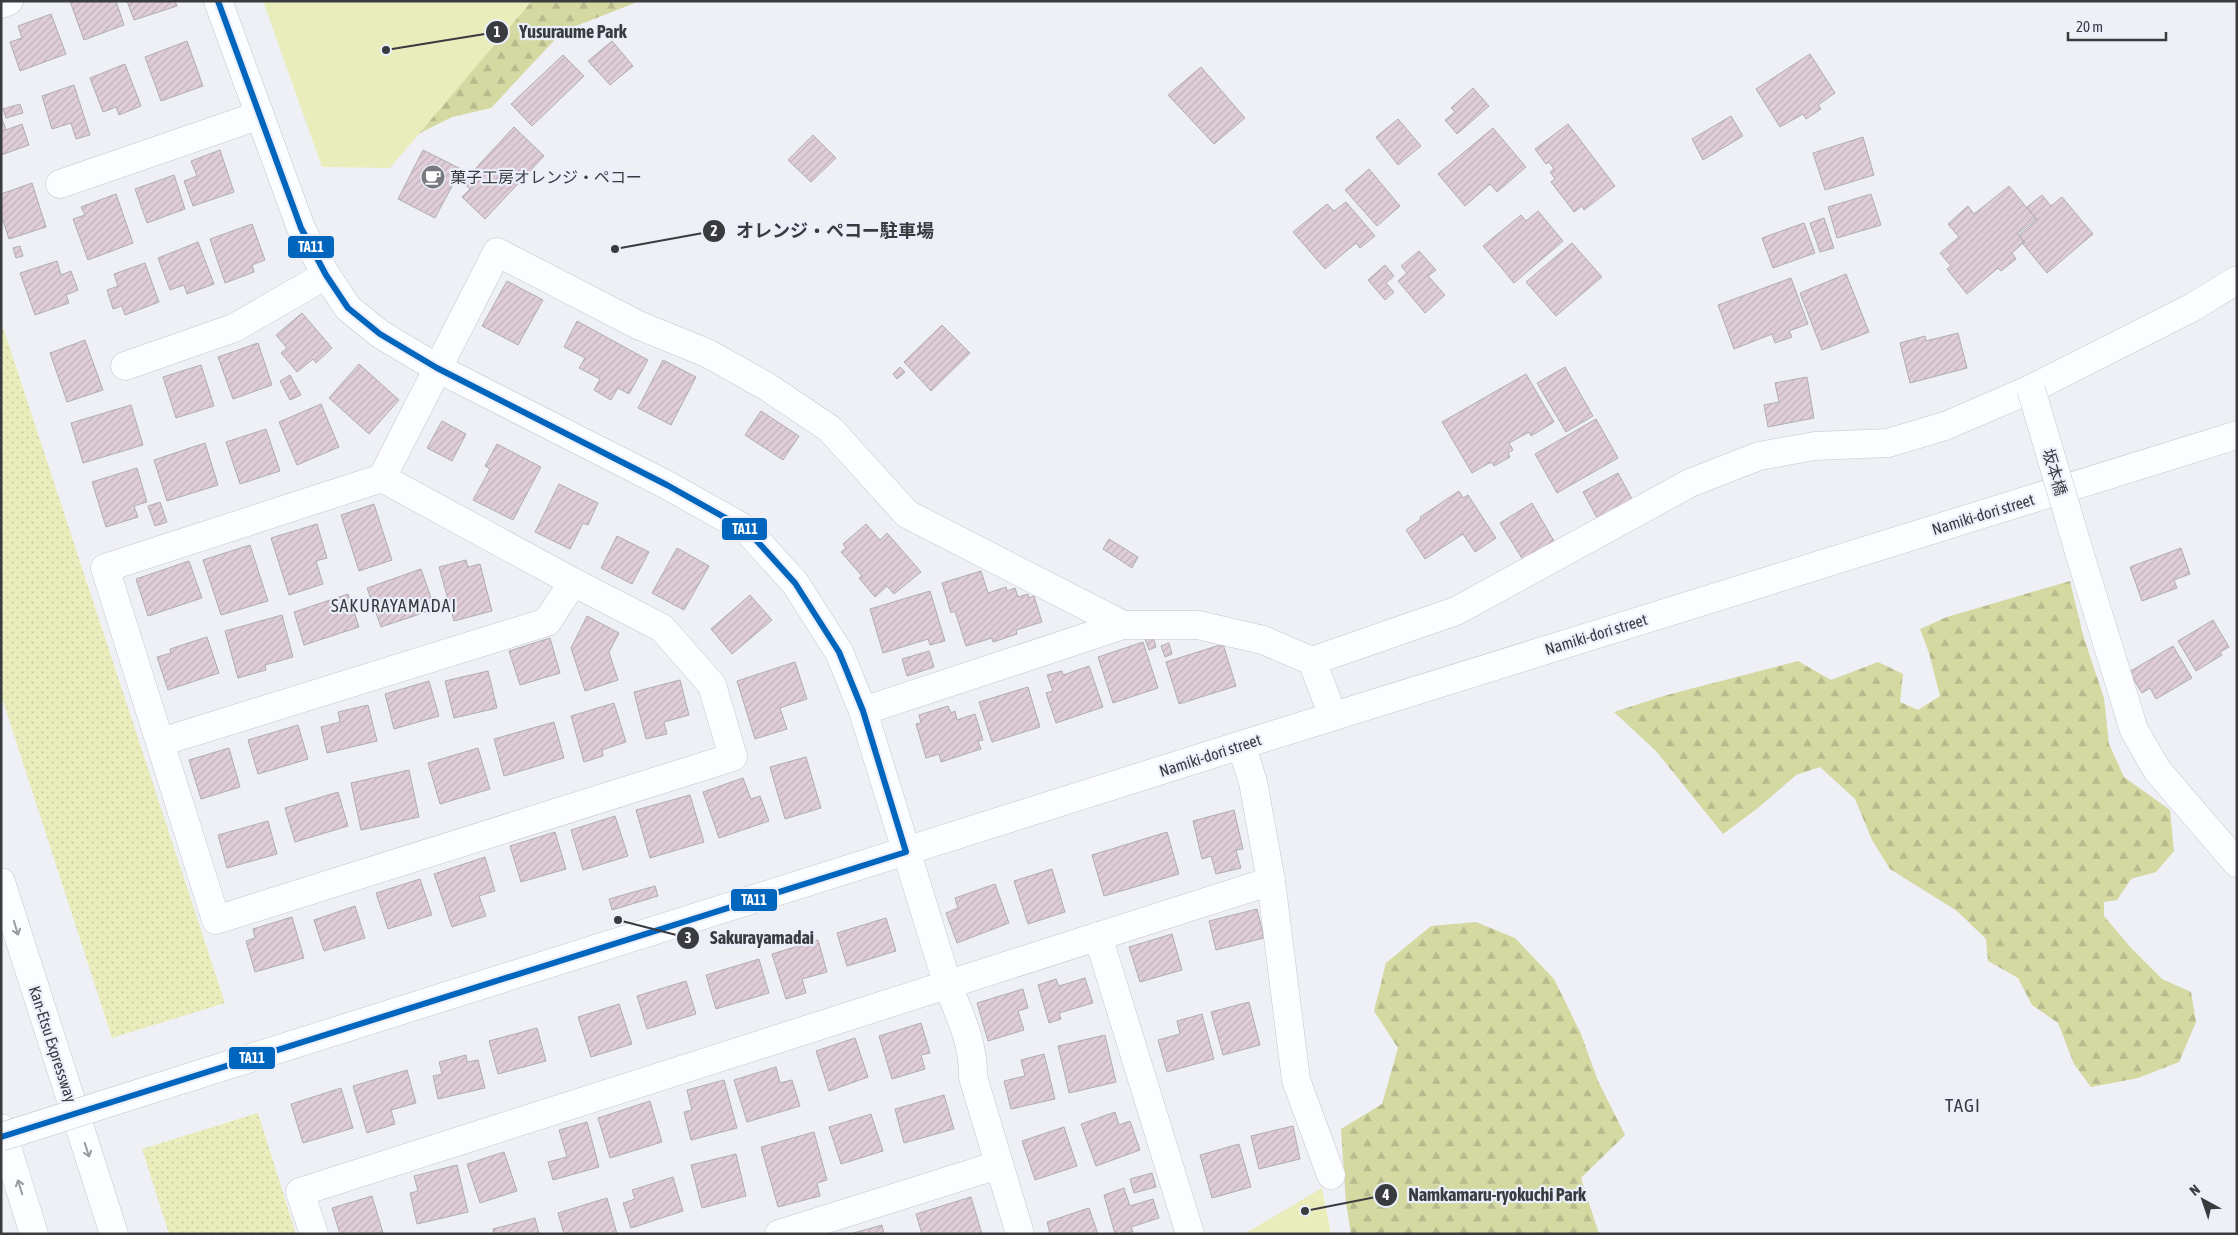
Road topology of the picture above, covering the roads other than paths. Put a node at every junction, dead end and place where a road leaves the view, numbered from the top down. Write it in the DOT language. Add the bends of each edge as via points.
graph roads {
  1 [pos="9,1"];
  2 [pos="218,1"];
  3 [pos="1,4"];
  4 [pos="260,115"];
  5 [pos="60,184"];
  6 [pos="326,275"];
  7 [pos="2237,280"];
  8 [pos="125,366"];
  9 [pos="437,368"];
  10 [pos="2030,389"];
  11 [pos="2237,435"];
  12 [pos="382,478"];
  13 [pos="573,582"];
  14 [pos="1123,625"];
  15 [pos="1312,661"];
  16 [pos="863,711"];
  17 [pos="1333,716"];
  18 [pos="161,742"];
  19 [pos="1240,745"];
  20 [pos="906,852"];
  21 [pos="2237,863"];
  22 [pos="1271,881"];
  23 [pos="1,882"];
  24 [pos="1098,936"];
  25 [pos="948,986"];
  26 [pos="1,1128"];
  27 [pos="1,1137"];
  28 [pos="998,1165"];
  29 [pos="1331,1175"];
  30 [pos="34,1234"];
  31 [pos="114,1234"];
  32 [pos="314,1234"];
  33 [pos="779,1234"];
  34 [pos="1020,1234"];
  35 [pos="1190,1234"];
  1 -- 3 [label="main road"];
  2 -- 4 [label="main road"];
  4 -- 5 [label="main road"];
  4 -- 6 [label="main road" via="301,228"];
  6 -- 8 [label="main road" via="234,328"];
  6 -- 9 [label="main road" via="348,308 380,334"];
  7 -- 10 [label="main road" via="2193,308"];
  9 -- 12 [label="main road"];
  9 -- 14 [label="main road" via="497,252 638,325 707,353 766,386 830,428 908,514"];
  9 -- 16 [label="main road" via="667,485 747,530 795,583 839,652"];
  10 -- 15 [label="main road" via="1944,426 1888,443 1814,446 1759,456 1690,483 1456,611"];
  10 -- 21 [label="main road, 坂本橋, bridge" via="2134,730 2157,770"];
  11 -- 17 [label="main road, Namiki-dori street"];
  12 -- 13 [label="main road"];
  12 -- 18 [label="main road" via="105,568"];
  13 -- 18 [label="main road" via="547,622"];
  13 -- 18 [label="main road" via="662,628 712,685 734,757 216,920"];
  14 -- 15 [label="main road" via="1198,625 1264,640"];
  14 -- 16 [label="main road"];
  15 -- 17 [label="main road"];
  16 -- 20 [label="main road"];
  17 -- 19 [label="main road, Namiki-dori street"];
  19 -- 20 [label="main road, Namiki-dori street"];
  19 -- 22 [label="main road" via="1253,782"];
  20 -- 25 [label="main road"];
  20 -- 27 [label="main road, Namiki-dori street, bridge"];
  22 -- 24 [label="main road"];
  22 -- 29 [label="main road" via="1296,1080"];
  23 -- 31 [label="main road, Kan-Etsu Expressway, one-way"];
  24 -- 25 [label="main road"];
  24 -- 35 [label="main road"];
  25 -- 28 [label="main road" via="974,1058 974,1077"];
  25 -- 32 [label="main road" via="300,1192"];
  30 -- 26 [label="main road, one-way"];
  28 -- 33 [label="main road"];
  28 -- 34 [label="main road"];
}
